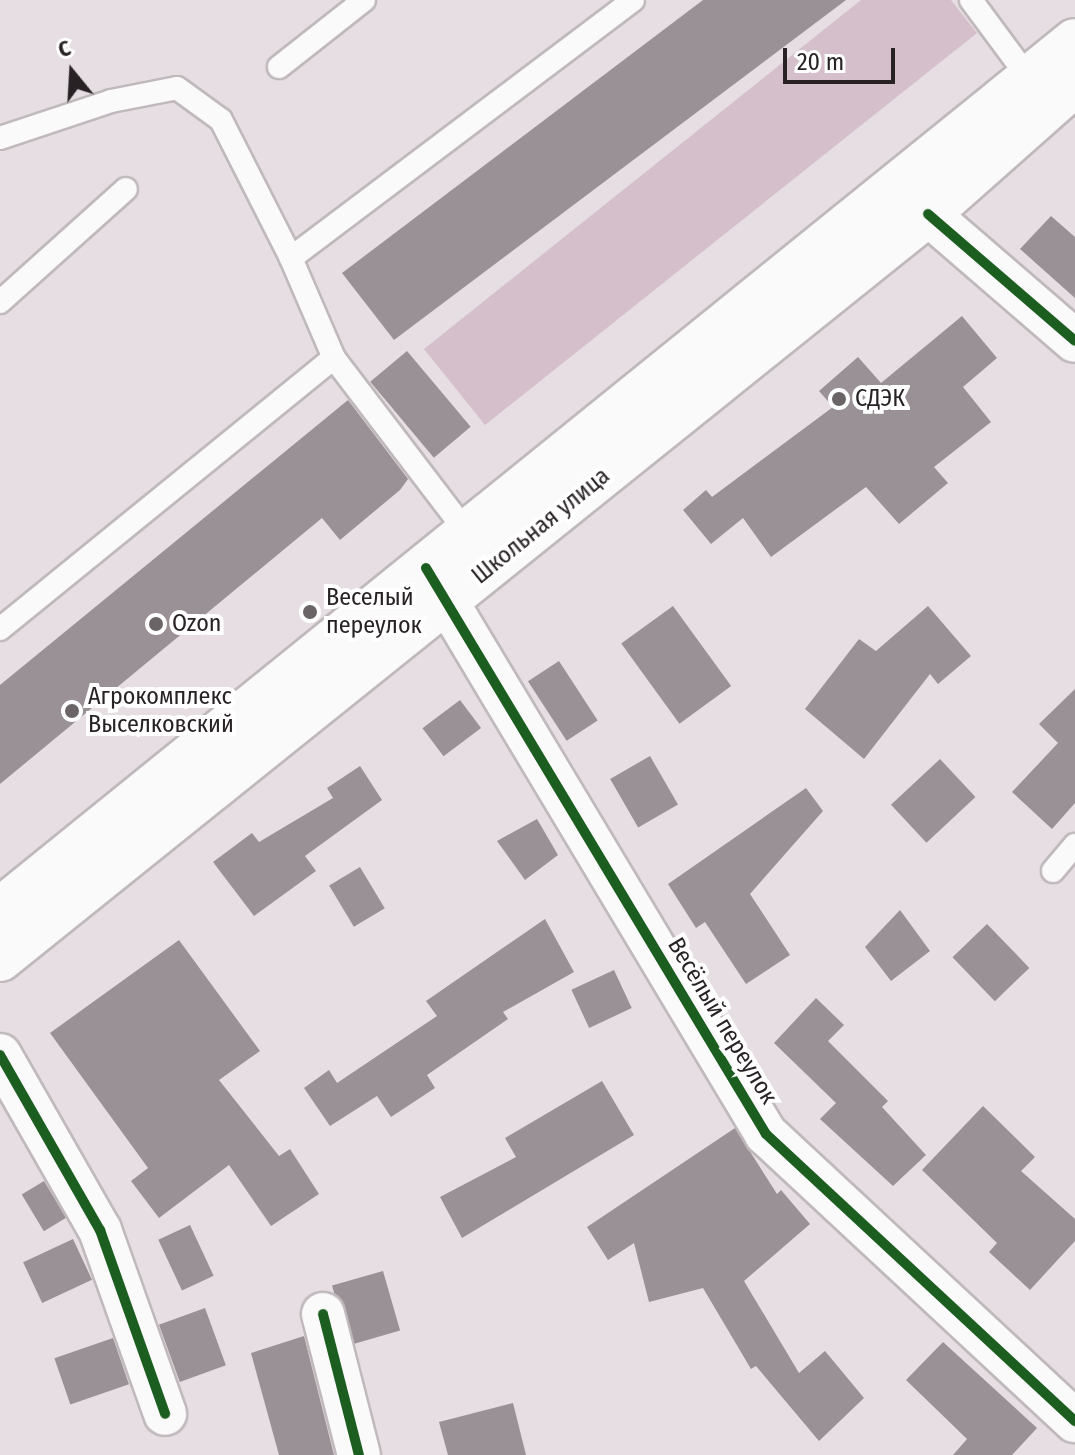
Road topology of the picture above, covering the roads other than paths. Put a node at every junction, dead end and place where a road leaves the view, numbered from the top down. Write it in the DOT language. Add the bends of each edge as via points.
graph roads {
  1 [pos="364,0"];
  2 [pos="633,0"];
  3 [pos="971,0"];
  4 [pos="1075,41"];
  5 [pos="279,67"];
  6 [pos="1031,81"];
  7 [pos="1075,84"];
  8 [pos="0,138"];
  9 [pos="126,189"];
  10 [pos="928,214"];
  11 [pos="291,258"];
  12 [pos="0,302"];
  13 [pos="1075,341"];
  14 [pos="334,358"];
  15 [pos="480,550"];
  16 [pos="437,584"];
  17 [pos="0,629"];
  18 [pos="1075,845"];
  19 [pos="1053,871"];
  20 [pos="0,910"];
  21 [pos="0,959"];
  22 [pos="0,1055"];
  23 [pos="323,1314"];
  24 [pos="165,1414"];
  25 [pos="1075,1421"];
  26 [pos="359,1455"];
  1 -- 5 [label="lane"];
  2 -- 11 [label="lane"];
  3 -- 6 [label="lane"];
  4 -- 6 [label="main road, Школьная улица"];
  6 -- 15 [label="main road, Школьная улица"];
  7 -- 10 [label="main road, Школьная улица"];
  8 -- 11 [label="lane" via="111,101 177,88 221,120"];
  9 -- 12 [label="lane"];
  10 -- 13 [label="street"];
  10 -- 15 [label="main road, Школьная улица"];
  11 -- 14 [label="lane"];
  14 -- 15 [label="lane"];
  14 -- 17 [label="lane"];
  15 -- 16 [label="main road, Школьная улица"];
  16 -- 20 [label="main road, Школьная улица"];
  16 -- 21 [label="main road, Школьная улица"];
  16 -- 25 [label="street, Весёлый переулок" via="766,1134"];
  18 -- 19 [label="lane"];
  22 -- 24 [label="street" via="100,1230"];
  23 -- 26 [label="street"];
}
